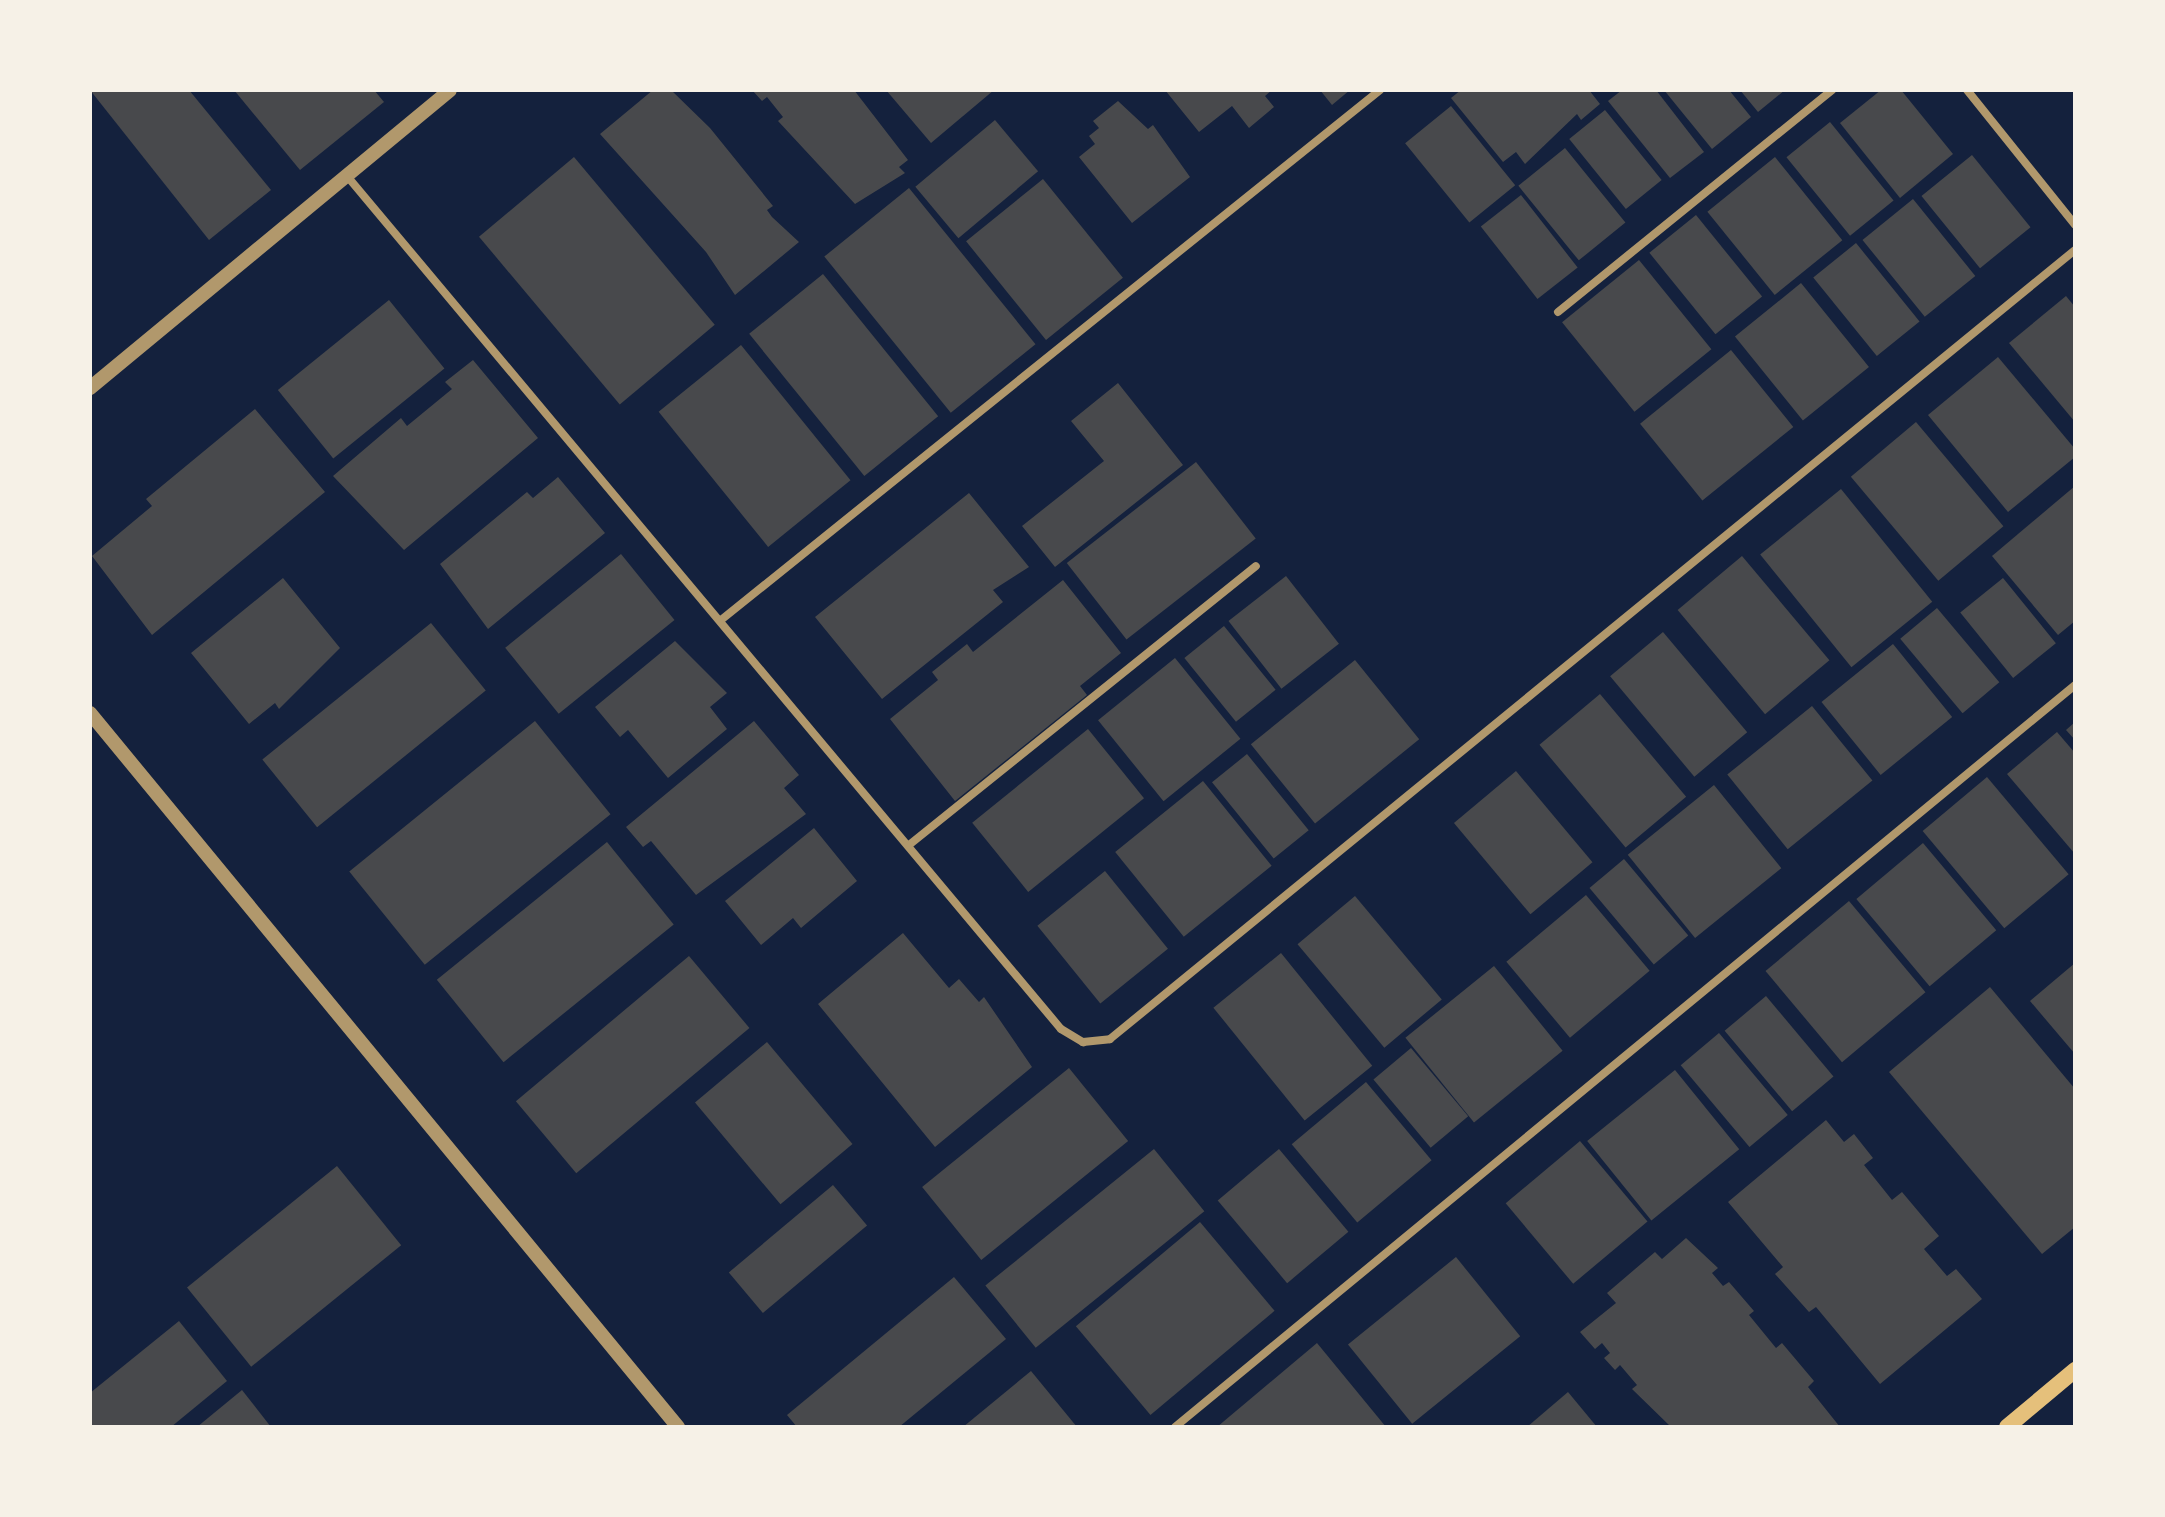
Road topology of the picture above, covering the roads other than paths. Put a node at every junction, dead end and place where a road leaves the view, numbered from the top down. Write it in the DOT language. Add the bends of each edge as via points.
graph roads {
  1 [pos="450,90"];
  2 [pos="1380,90"];
  3 [pos="1832,90"];
  4 [pos="1967,90"];
  5 [pos="347,176"];
  6 [pos="2075,225"];
  7 [pos="2075,250"];
  8 [pos="1558,312"];
  9 [pos="90,388"];
  10 [pos="1256,566"];
  11 [pos="721,620"];
  12 [pos="2075,685"];
  13 [pos="90,713"];
  14 [pos="909,845"];
  15 [pos="2075,1370"];
  16 [pos="678,1427"];
  17 [pos="1175,1427"];
  18 [pos="2007,1427"];
  1 -- 5 [label="street"];
  2 -- 11 [label="street"];
  3 -- 8 [label="street"];
  4 -- 6 [label="street"];
  5 -- 9 [label="street"];
  5 -- 11 [label="street"];
  7 -- 14 [label="street" via="1110,1039 1083,1042 1061,1029"];
  10 -- 14 [label="street"];
  11 -- 14 [label="street"];
  12 -- 17 [label="street"];
  13 -- 16 [label="street"];
  15 -- 18 [label="main road"];
}
